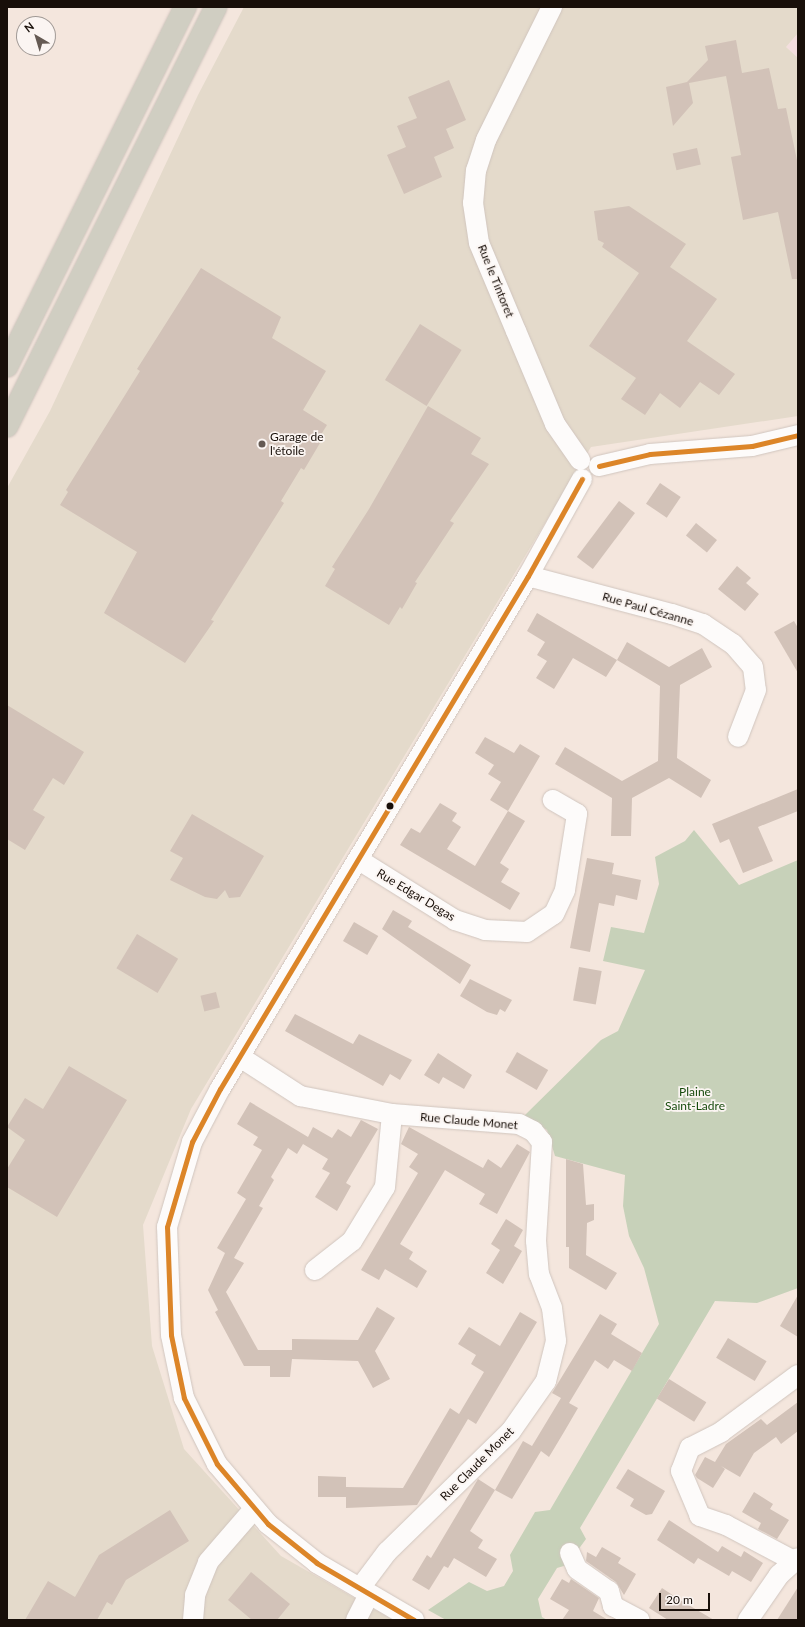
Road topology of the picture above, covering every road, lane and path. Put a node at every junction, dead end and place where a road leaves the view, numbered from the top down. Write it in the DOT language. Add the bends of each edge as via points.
graph roads {
  1 [pos="185,7"];
  2 [pos="216,7"];
  3 [pos="552,7"];
  4 [pos="48,285"];
  5 [pos="7,338"];
  6 [pos="7,366"];
  7 [pos="7,426"];
  8 [pos="798,435"];
  9 [pos="580,460"];
  10 [pos="599,466"];
  11 [pos="582,479"];
  12 [pos="528,576"];
  13 [pos="738,737"];
  14 [pos="553,800"];
  15 [pos="359,860"];
  16 [pos="240,1057"];
  17 [pos="392,1114"];
  18 [pos="315,1270"];
  19 [pos="798,1375"];
  20 [pos="253,1510"];
  21 [pos="570,1553"];
  22 [pos="796,1560"];
  23 [pos="364,1591"];
  24 [pos="193,1620"];
  25 [pos="356,1620"];
  26 [pos="414,1620"];
  27 [pos="639,1620"];
  28 [pos="748,1620"];
  1 -- 4 [label="highway"];
  2 -- 7 [label="highway"];
  3 -- 9 [label="street, Rue le Tintoret" via="486,140 476,170 473,203 479,243 555,424"];
  4 -- 5 [label="highway"];
  4 -- 6 [label="highway"];
  8 -- 10 [label="street" via="752,446 650,454"];
  9 -- 10 [label="street" via="591,458"];
  9 -- 11 [label="street" via="576,470"];
  10 -- 11 [label="street" via="594,478"];
  11 -- 12 [label="street"];
  12 -- 13 [label="street, Rue Paul Cézanne" via="672,614 702,624 733,644 753,667 756,690"];
  12 -- 15 [label="street"];
  14 -- 15 [label="street, Rue Edgar Degas" via="577,814 565,890 554,914 527,932 485,930 456,920"];
  15 -- 16 [label="street"];
  16 -- 17 [label="street, Rue Claude Monet" via="300,1096"];
  16 -- 20 [label="street" via="192,1142 167,1228 166,1278 171,1335 184,1398 217,1464"];
  17 -- 18 [label="street" via="385,1187 352,1241"];
  17 -- 23 [label="street, Rue Claude Monet" via="519,1124 533,1131 542,1142 536,1241 539,1274 552,1308 556,1341 546,1381 511,1431 387,1552"];
  19 -- 22 [label="street" via="721,1432 690,1448 681,1471 700,1516 726,1525"];
  20 -- 23 [label="street" via="317,1563"];
  20 -- 24 [label="street" via="208,1562 195,1595"];
  21 -- 27 [label="street" via="577,1569 609,1591 613,1606"];
  22 -- 28 [label="street" via="778,1575"];
  23 -- 25 [label="street, Rue Claude Monet"];
  23 -- 26 [label="street"];
}
